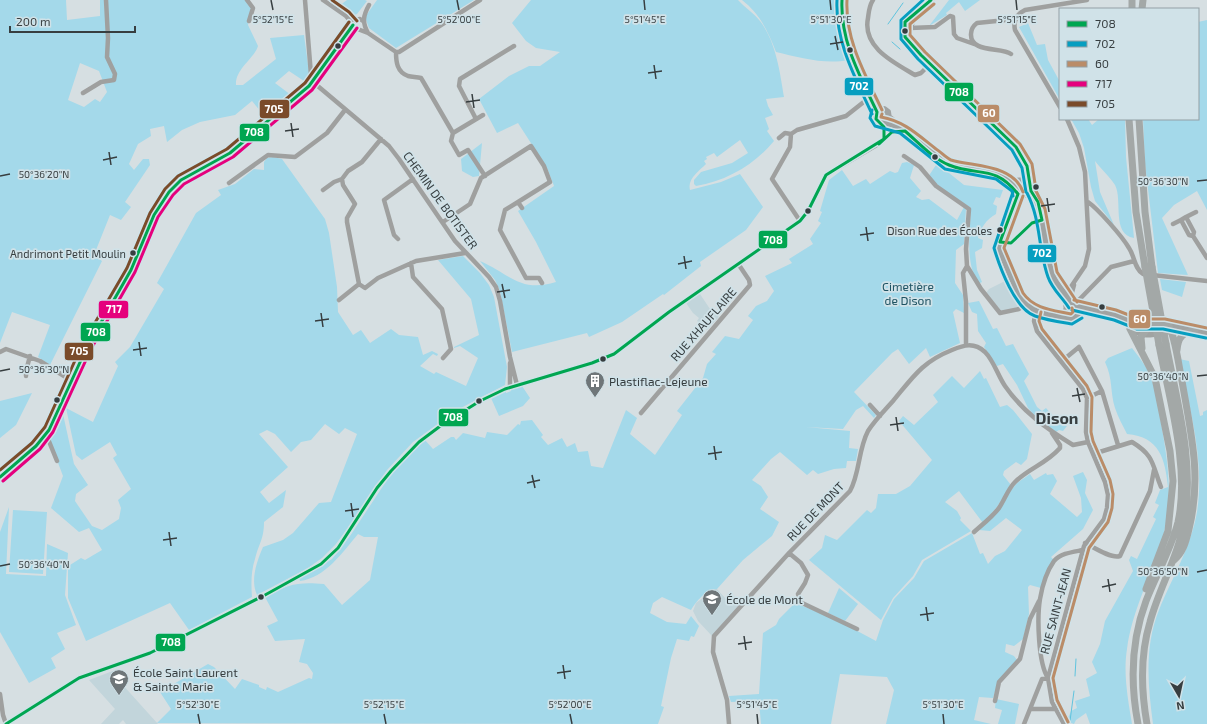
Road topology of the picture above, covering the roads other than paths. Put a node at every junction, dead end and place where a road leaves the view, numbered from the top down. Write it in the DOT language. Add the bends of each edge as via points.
graph roads {
  1 [pos="106,0"];
  2 [pos="247,0"];
  3 [pos="305,0"];
  4 [pos="323,0"];
  5 [pos="372,0"];
  6 [pos="480,0"];
  7 [pos="842,0"];
  8 [pos="872,0"];
  9 [pos="931,0"];
  10 [pos="1087,0"];
  11 [pos="369,5"];
  12 [pos="919,9"];
  13 [pos="348,18"];
  14 [pos="357,19"];
  15 [pos="1016,19"];
  16 [pos="249,21"];
  17 [pos="364,23"];
  18 [pos="355,27"];
  19 [pos="368,33"];
  20 [pos="977,45"];
  21 [pos="514,46"];
  22 [pos="396,52"];
  23 [pos="1011,54"];
  24 [pos="930,64"];
  25 [pos="311,75"];
  26 [pos="313,82"];
  27 [pos="83,93"];
  28 [pos="868,98"];
  29 [pos="1059,105"];
  30 [pos="345,110"];
  31 [pos="877,112"];
  32 [pos="483,115"];
  33 [pos="889,117"];
  34 [pos="476,119"];
  35 [pos="1067,120"];
  36 [pos="1129,120"];
  37 [pos="1139,120"];
  38 [pos="883,123"];
  39 [pos="904,130"];
  40 [pos="453,132"];
  41 [pos="791,134"];
  42 [pos="779,138"];
  43 [pos="381,139"];
  44 [pos="884,139"];
  45 [pos="904,156"];
  46 [pos="485,176"];
  47 [pos="1005,178"];
  48 [pos="342,179"];
  49 [pos="413,179"];
  50 [pos="1018,182"];
  51 [pos="1029,182"];
  52 [pos="229,184"];
  53 [pos="323,190"];
  54 [pos="1017,191"];
  55 [pos="1031,191"];
  56 [pos="518,202"];
  57 [pos="1088,202"];
  58 [pos="522,208"];
  59 [pos="1196,212"];
  60 [pos="1183,219"];
  61 [pos="1042,220"];
  62 [pos="443,222"];
  63 [pos="800,222"];
  64 [pos="1173,224"];
  65 [pos="398,239"];
  66 [pos="1001,240"];
  67 [pos="465,252"];
  68 [pos="1207,258"];
  69 [pos="1134,261"];
  70 [pos="411,263"];
  71 [pos="739,265"];
  72 [pos="967,266"];
  73 [pos="1148,267"];
  74 [pos="1207,281"];
  75 [pos="542,283"];
  76 [pos="359,284"];
  77 [pos="1074,284"];
  78 [pos="1065,295"];
  79 [pos="338,300"];
  80 [pos="1026,304"];
  81 [pos="1074,304"];
  82 [pos="1066,308"];
  83 [pos="1036,311"];
  84 [pos="1097,312"];
  85 [pos="1079,314"];
  86 [pos="1048,315"];
  87 [pos="1068,317"];
  88 [pos="1124,319"];
  89 [pos="1150,325"];
  90 [pos="1170,328"];
  91 [pos="1036,329"];
  92 [pos="1130,329"];
  93 [pos="1195,331"];
  94 [pos="1207,333"];
  95 [pos="1142,334"];
  96 [pos="966,344"];
  97 [pos="1163,344"];
  98 [pos="0,346"];
  99 [pos="6,349"];
  100 [pos="0,352"];
  101 [pos="1143,352"];
  102 [pos="1176,352"];
  103 [pos="30,356"];
  104 [pos="510,357"];
  105 [pos="443,358"];
  106 [pos="1062,360"];
  107 [pos="26,376"];
  108 [pos="72,381"];
  109 [pos="517,384"];
  110 [pos="510,387"];
  111 [pos="1102,391"];
  112 [pos="1087,398"];
  113 [pos="870,405"];
  114 [pos="641,413"];
  115 [pos="880,416"];
  116 [pos="1052,433"];
  117 [pos="46,434"];
  118 [pos="1088,442"];
  119 [pos="1118,445"];
  120 [pos="1093,454"];
  121 [pos="57,461"];
  122 [pos="1154,470"];
  123 [pos="0,477"];
  124 [pos="1160,488"];
  125 [pos="974,532"];
  126 [pos="1085,543"];
  127 [pos="1082,550"];
  128 [pos="789,553"];
  129 [pos="1173,561"];
  130 [pos="1040,600"];
  131 [pos="1140,622"];
  132 [pos="857,629"];
  133 [pos="1048,678"];
  134 [pos="0,694"];
  135 [pos="995,701"];
  136 [pos="1030,709"];
  137 [pos="1055,709"];
  138 [pos="6,724"];
  139 [pos="729,724"];
  140 [pos="1024,724"];
  141 [pos="1064,724"];
  142 [pos="1138,724"];
  143 [pos="1148,724"];
  1 -- 27 [label="street" via="107,57 115,74 114,80 100,82"];
  2 -- 16 [label="street" via="253,8"];
  3 -- 25 [label="street"];
  4 -- 13 [label="street"];
  5 -- 11 [label="street"];
  6 -- 22 [label="street"];
  7 -- 28 [label="main road" via="841,18 845,34"];
  8 -- 24 [label="street" via="866,27 873,46 915,75"];
  9 -- 12 [label="main road"];
  10 -- 15 [label="street" via="1028,8"];
  11 -- 14 [label="street"];
  11 -- 17 [label="street" via="363,17"];
  12 -- 20 [label="street" via="910,28 935,27 950,16 953,17 954,34 957,38"];
  12 -- 24 [label="main road" via="906,22 905,37"];
  13 -- 14 [label="street"];
  13 -- 18 [label="street"];
  14 -- 17 [label="street"];
  14 -- 18 [label="street"];
  15 -- 20 [label="street" via="977,23 973,26 971,34"];
  15 -- 29 [label="street" via="1015,30"];
  17 -- 18 [label="street"];
  17 -- 19 [label="street"];
  18 -- 19 [label="street"];
  18 -- 26 [label="street"];
  19 -- 22 [label="street"];
  20 -- 23 [label="street"];
  21 -- 34 [label="street" via="460,78 459,86"];
  22 -- 40 [label="street" via="396,65 408,76 421,78"];
  24 -- 51 [label="main road" via="1016,147 1027,166"];
  26 -- 30 [label="street, CHEMIN DE BOTISTER"];
  26 -- 108 [label="street" via="230,153 186,177 169,192 154,215 132,270 87,347"];
  28 -- 31 [label="main road"];
  28 -- 41 [label="street" via="846,116"];
  30 -- 43 [label="street, CHEMIN DE BOTISTER"];
  30 -- 52 [label="street" via="326,133 295,157 268,155"];
  31 -- 33 [label="main road" via="881,109 886,110"];
  31 -- 38 [label="main road" via="875,117"];
  32 -- 34 [label="street"];
  33 -- 38 [label="main road"];
  33 -- 39 [label="main road"];
  34 -- 40 [label="street"];
  35 -- 57 [label="street" via="1082,157"];
  36 -- 73 [label="highway" via="1136,205"];
  37 -- 73 [label="highway"];
  38 -- 39 [label="main road"];
  38 -- 44 [label="street"];
  39 -- 44 [label="street" via="892,132"];
  39 -- 47 [label="main road" via="947,164 990,172"];
  40 -- 46 [label="street" via="451,141 459,155 468,150"];
  41 -- 42 [label="street" via="785,133"];
  41 -- 63 [label="street" via="790,147 772,179"];
  43 -- 48 [label="street" via="362,162 348,171"];
  43 -- 49 [label="street, CHEMIN DE BOTISTER"];
  44 -- 63 [label="street" via="826,175"];
  45 -- 72 [label="street" via="920,167 936,186 969,209"];
  46 -- 56 [label="street" via="531,146 544,166 550,182"];
  46 -- 62 [label="street" via="481,178 470,204"];
  47 -- 50 [label="main road"];
  47 -- 54 [label="main road"];
  48 -- 53 [label="street"];
  48 -- 76 [label="street" via="355,204 347,222"];
  49 -- 62 [label="street, CHEMIN DE BOTISTER"];
  49 -- 65 [label="street" via="384,200 394,235"];
  50 -- 51 [label="main road"];
  50 -- 54 [label="main road"];
  51 -- 55 [label="main road" via="1032,186"];
  54 -- 55 [label="main road" via="1026,196"];
  54 -- 66 [label="main road"];
  55 -- 61 [label="main road" via="1038,202"];
  56 -- 58 [label="street"];
  56 -- 75 [label="street" via="505,210 500,230 526,278 539,278"];
  57 -- 69 [label="street" via="1126,243"];
  57 -- 77 [label="street" via="1088,254 1085,266"];
  59 -- 60 [label="street"];
  60 -- 64 [label="street"];
  60 -- 68 [label="street" via="1194,232 1193,236"];
  61 -- 66 [label="street" via="1032,223 1011,243"];
  61 -- 78 [label="main road" via="1044,242 1052,273"];
  62 -- 67 [label="street, CHEMIN DE BOTISTER"];
  63 -- 71 [label="street"];
  66 -- 80 [label="main road" via="1000,253"];
  67 -- 70 [label="street"];
  67 -- 104 [label="street, CHEMIN DE BOTISTER" via="496,287"];
  69 -- 74 [label="street" via="1136,268 1143,274"];
  69 -- 81 [label="street" via="1111,267"];
  70 -- 76 [label="street" via="378,278 365,288"];
  70 -- 105 [label="street" via="413,277 442,309 450,349"];
  71 -- 109 [label="street" via="614,354 592,364"];
  71 -- 114 [label="street, RUE XHAUFLAIRE" via="750,285"];
  72 -- 80 [label="street" via="1000,313 1019,309"];
  72 -- 96 [label="street" via="963,273"];
  73 -- 97 [label="highway, bridge"];
  76 -- 79 [label="street"];
  77 -- 78 [label="street"];
  77 -- 81 [label="street"];
  78 -- 81 [label="main road"];
  78 -- 82 [label="street"];
  80 -- 83 [label="main road"];
  81 -- 82 [label="main road"];
  81 -- 84 [label="main road"];
  81 -- 85 [label="main road"];
  82 -- 87 [label="main road"];
  83 -- 86 [label="main road"];
  83 -- 91 [label="street"];
  84 -- 85 [label="main road"];
  84 -- 88 [label="main road"];
  85 -- 87 [label="main road" via="1074,319"];
  86 -- 87 [label="main road"];
  86 -- 91 [label="street" via="1039,321"];
  88 -- 89 [label="main road"];
  88 -- 92 [label="main road"];
  89 -- 90 [label="main road"];
  89 -- 95 [label="highway"];
  90 -- 93 [label="main road"];
  90 -- 95 [label="main road" via="1159,335"];
  90 -- 102 [label="highway"];
  91 -- 106 [label="street"];
  92 -- 95 [label="main road"];
  92 -- 101 [label="highway"];
  93 -- 94 [label="main road"];
  93 -- 102 [label="highway" via="1182,335 1177,342"];
  95 -- 101 [label="highway"];
  96 -- 115 [label="street, RUE DE MONT" via="936,356 924,364"];
  96 -- 116 [label="street" via="984,351 1011,394"];
  97 -- 129 [label="highway" via="1183,438 1188,477 1184,522"];
  97 -- 131 [label="highway" via="1182,491 1174,535"];
  98 -- 99 [label="street"];
  99 -- 100 [label="street"];
  99 -- 103 [label="street"];
  101 -- 131 [label="highway" via="1159,391 1173,480 1168,531 1143,598"];
  102 -- 129 [label="highway" via="1193,447 1196,496 1186,540 1180,555"];
  103 -- 107 [label="street"];
  103 -- 108 [label="street"];
  104 -- 109 [label="street, CHEMIN DE BOTISTER"];
  104 -- 110 [label="street, CHEMIN DE BOTISTER"];
  106 -- 111 [label="street" via="1079,347"];
  106 -- 112 [label="street"];
  108 -- 117 [label="street"];
  109 -- 110 [label="street"];
  110 -- 138 [label="street" via="468,408 419,442 378,488 342,543 326,561 160,649 79,678"];
  111 -- 112 [label="street"];
  111 -- 119 [label="street"];
  112 -- 118 [label="street, RUE SAINT-JEAN"];
  113 -- 115 [label="street"];
  115 -- 128 [label="street, RUE DE MONT" via="868,432 850,492"];
  116 -- 118 [label="street" via="1073,445"];
  116 -- 125 [label="street" via="1060,448 1048,461 1016,481 1000,507"];
  117 -- 121 [label="street"];
  117 -- 123 [label="street"];
  118 -- 120 [label="street, RUE SAINT-JEAN"];
  119 -- 120 [label="street"];
  119 -- 122 [label="street" via="1132,442 1143,448 1150,457"];
  120 -- 126 [label="street, RUE SAINT-JEAN" via="1105,482 1107,508 1104,519"];
  122 -- 124 [label="street"];
  122 -- 126 [label="street" via="1150,491 1120,556 1110,555"];
  126 -- 127 [label="street, RUE SAINT-JEAN"];
  127 -- 130 [label="street" via="1060,556 1055,561"];
  127 -- 133 [label="street, RUE SAINT-JEAN"];
  128 -- 132 [label="street, RUE DE MONT" via="808,575 798,594 800,602"];
  128 -- 139 [label="street, RUE DE MONT" via="713,640 714,659 727,700"];
  129 -- 143 [label="highway" via="1145,638 1142,683"];
  130 -- 133 [label="street" via="1042,665"];
  130 -- 135 [label="street" via="1030,619 1020,659 999,682"];
  131 -- 142 [label="highway" via="1132,666"];
  133 -- 136 [label="street" via="1042,679"];
  133 -- 137 [label="street"];
  134 -- 138 [label="street"];
  136 -- 137 [label="street"];
  136 -- 140 [label="street"];
  137 -- 141 [label="street"];
}
